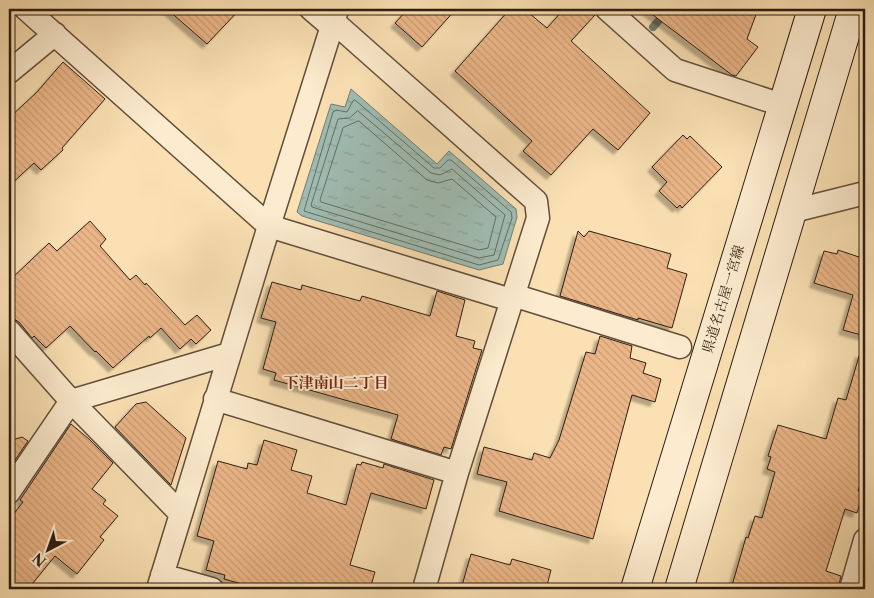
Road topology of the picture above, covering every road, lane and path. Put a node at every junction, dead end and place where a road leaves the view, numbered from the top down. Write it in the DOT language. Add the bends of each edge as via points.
graph roads {
  1 [pos="26,9"];
  2 [pos="311,9"];
  3 [pos="607,9"];
  4 [pos="812,9"];
  5 [pos="854,9"];
  6 [pos="334,19"];
  7 [pos="55,34"];
  8 [pos="9,72"];
  9 [pos="782,105"];
  10 [pos="865,193"];
  11 [pos="793,211"];
  12 [pos="269,226"];
  13 [pos="512,298"];
  14 [pos="9,332"];
  15 [pos="680,347"];
  16 [pos="229,354"];
  17 [pos="215,399"];
  18 [pos="72,401"];
  19 [pos="457,473"];
  20 [pos="9,492"];
  21 [pos="181,514"];
  22 [pos="865,540"];
  23 [pos="160,582"];
  24 [pos="212,589"];
  25 [pos="424,589"];
  26 [pos="635,589"];
  27 [pos="679,589"];
  28 [pos="851,589"];
  1 -- 7 [label="street"];
  2 -- 6 [label="street"];
  3 -- 9 [label="street" via="676,70"];
  4 -- 9 [label="main road, 県道名古屋一宮線"];
  5 -- 11 [label="main road"];
  6 -- 12 [label="street"];
  6 -- 13 [label="street" via="536,200 538,218"];
  7 -- 8 [label="street"];
  7 -- 12 [label="street"];
  9 -- 26 [label="main road, 県道名古屋一宮線"];
  10 -- 11 [label="street"];
  11 -- 27 [label="main road"];
  12 -- 13 [label="street"];
  12 -- 16 [label="street"];
  13 -- 15 [label="street"];
  13 -- 19 [label="street"];
  14 -- 18 [label="street"];
  16 -- 17 [label="street"];
  16 -- 18 [label="street"];
  17 -- 19 [label="street"];
  17 -- 21 [label="street"];
  18 -- 20 [label="street"];
  18 -- 21 [label="street"];
  19 -- 25 [label="street"];
  21 -- 23 [label="street"];
  22 -- 28 [label="street"];
  23 -- 24 [label="street"];
}
